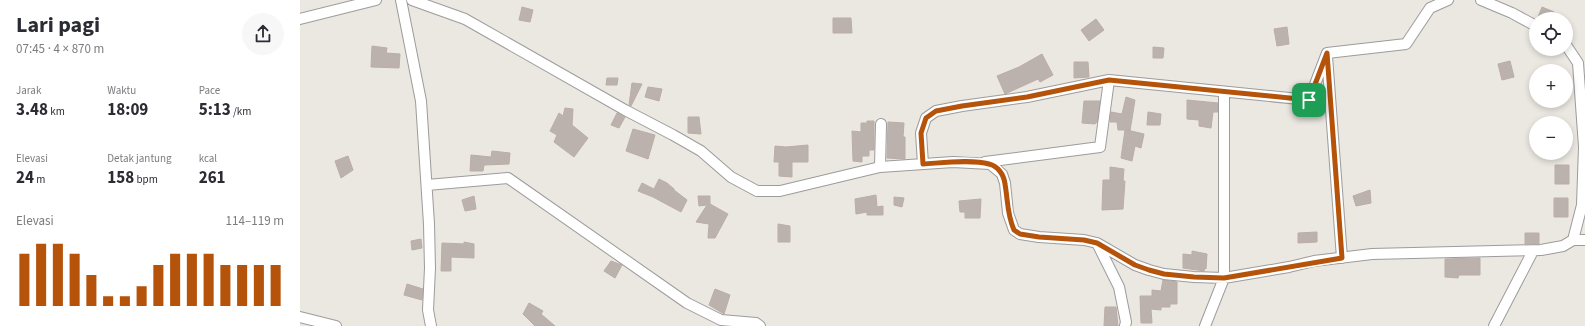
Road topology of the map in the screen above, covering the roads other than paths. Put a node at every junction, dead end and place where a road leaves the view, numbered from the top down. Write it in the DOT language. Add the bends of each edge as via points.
graph roads {
  1 [pos="376,0"];
  2 [pos="401,0"];
  3 [pos="412,0"];
  4 [pos="1448,0"];
  5 [pos="1481,0"];
  6 [pos="300,19"];
  7 [pos="1529,22"];
  8 [pos="1327,53"];
  9 [pos="1573,56"];
  10 [pos="1109,80"];
  11 [pos="1224,92"];
  12 [pos="881,124"];
  13 [pos="1585,146"];
  14 [pos="981,162"];
  15 [pos="923,164"];
  16 [pos="880,168"];
  17 [pos="427,185"];
  18 [pos="1573,240"];
  19 [pos="1585,240"];
  20 [pos="1097,243"];
  21 [pos="1533,250"];
  22 [pos="1342,258"];
  23 [pos="1224,278"];
  24 [pos="300,317"];
  25 [pos="336,326"];
  26 [pos="430,326"];
  27 [pos="760,326"];
  28 [pos="1125,326"];
  29 [pos="1205,326"];
  30 [pos="1494,326"];
  1 -- 6 [label="street"];
  2 -- 17 [label="street" via="421,101"];
  3 -- 16 [label="street" via="464,19 701,151 731,176 757,191 780,191"];
  4 -- 8 [label="street" via="1430,8 1406,44"];
  5 -- 7 [label="street"];
  8 -- 11 [label="street" via="1309,100"];
  8 -- 22 [label="street"];
  9 -- 13 [label="street" via="1578,63"];
  10 -- 11 [label="street"];
  10 -- 14 [label="street" via="1100,147"];
  10 -- 15 [label="street" via="1027,97 936,111 926,118 921,133"];
  11 -- 23 [label="street"];
  12 -- 16 [label="street"];
  13 -- 18 [label="street" via="1582,205"];
  14 -- 15 [label="street"];
  14 -- 20 [label="street" via="990,164 1002,174 1008,213 1014,230 1020,234 1039,237"];
  15 -- 16 [label="street"];
  17 -- 26 [label="street"];
  17 -- 27 [label="street" via="508,178 687,303 721,320 756,323"];
  18 -- 19 [label="street"];
  18 -- 21 [label="street" via="1552,249"];
  20 -- 23 [label="street" via="1135,265 1164,274"];
  20 -- 28 [label="street" via="1119,287"];
  21 -- 22 [label="street" via="1372,254"];
  21 -- 30 [label="street"];
  22 -- 23 [label="street"];
  23 -- 29 [label="street"];
  24 -- 25 [label="street"];
}
